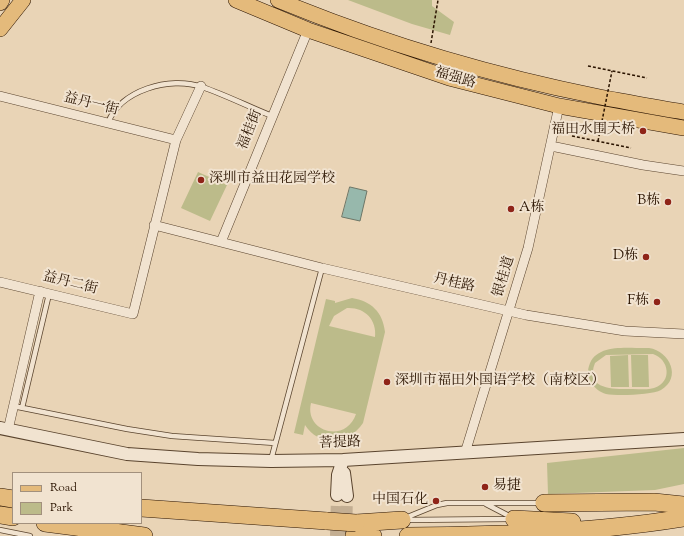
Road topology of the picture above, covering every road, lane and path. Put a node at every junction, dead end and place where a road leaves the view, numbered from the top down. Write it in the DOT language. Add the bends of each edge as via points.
graph roads {
  1 [pos="2,0"];
  2 [pos="23,0"];
  3 [pos="236,0"];
  4 [pos="278,0"];
  5 [pos="438,0"];
  6 [pos="0,3"];
  7 [pos="0,29"];
  8 [pos="308,30"];
  9 [pos="429,55"];
  10 [pos="588,66"];
  11 [pos="612,71"];
  12 [pos="647,78"];
  13 [pos="201,86"];
  14 [pos="0,96"];
  15 [pos="559,106"];
  16 [pos="684,112"];
  17 [pos="272,116"];
  18 [pos="108,123"];
  19 [pos="684,128"];
  20 [pos="572,136"];
  21 [pos="176,140"];
  22 [pos="598,141"];
  23 [pos="551,146"];
  24 [pos="631,148"];
  25 [pos="684,171"];
  26 [pos="154,225"];
  27 [pos="221,242"];
  28 [pos="322,268"];
  29 [pos="0,282"];
  30 [pos="44,293"];
  31 [pos="509,311"];
  32 [pos="684,334"];
  33 [pos="18,407"];
  34 [pos="4,429"];
  35 [pos="684,439"];
  36 [pos="275,443"];
  37 [pos="465,452"];
  38 [pos="343,460"];
  39 [pos="271,461"];
  40 [pos="342,496"];
  41 [pos="0,497"];
  42 [pos="12,499"];
  43 [pos="544,502"];
  44 [pos="482,503"];
  45 [pos="684,505"];
  46 [pos="142,508"];
  47 [pos="0,515"];
  48 [pos="12,517"];
  49 [pos="142,517"];
  50 [pos="684,518"];
  51 [pos="514,519"];
  52 [pos="402,520"];
  53 [pos="652,523"];
  54 [pos="53,524"];
  55 [pos="327,527"];
  56 [pos="355,529"];
  57 [pos="0,530"];
  58 [pos="30,536"];
  59 [pos="144,536"];
  60 [pos="373,536"];
  61 [pos="408,536"];
  1 -- 6 [label="main road"];
  2 -- 7 [label="main road"];
  3 -- 8 [label="main road, 福强路"];
  4 -- 9 [label="main road, 福强路"];
  5 -- 9 [label="path"];
  8 -- 15 [label="main road, 福强路" via="449,78"];
  8 -- 17 [label="street, 福桂街"];
  9 -- 16 [label="main road, 福强路" via="539,85"];
  10 -- 11 [label="path"];
  11 -- 12 [label="path"];
  11 -- 22 [label="path, bridge"];
  13 -- 17 [label="lane"];
  13 -- 18 [label="lane" via="155,86 140,91 116,107"];
  13 -- 21 [label="street"];
  14 -- 18 [label="street, 益丹一街"];
  15 -- 19 [label="main road, 福强路"];
  15 -- 23 [label="street, 银桂道"];
  17 -- 27 [label="street, 福桂街"];
  18 -- 21 [label="street, 益丹一街"];
  20 -- 22 [label="path"];
  21 -- 26 [label="street"];
  22 -- 24 [label="path"];
  23 -- 25 [label="street"];
  23 -- 31 [label="street, 银桂道" via="534,226"];
  26 -- 27 [label="street, 丹桂路"];
  26 -- 30 [label="street, 益丹二街" via="133,314"];
  27 -- 28 [label="street, 丹桂路"];
  28 -- 31 [label="street, 丹桂路"];
  28 -- 36 [label="lane"];
  29 -- 30 [label="street, 益丹二街"];
  30 -- 33 [label="street"];
  31 -- 32 [label="street, 丹桂路" via="594,327"];
  31 -- 37 [label="street, 银桂道"];
  33 -- 34 [label="street"];
  33 -- 36 [label="lane" via="172,436"];
  34 -- 39 [label="street, 菩提路" via="127,454"];
  35 -- 37 [label="street, 菩提路"];
  36 -- 39 [label="lane"];
  37 -- 38 [label="street, 菩提路"];
  38 -- 39 [label="street, 菩提路"];
  38 -- 40 [label="street" via="338,475"];
  41 -- 42 [label="highway"];
  43 -- 44 [label="lane"];
  43 -- 45 [label="highway" via="654,502"];
  44 -- 51 [label="lane"];
  44 -- 52 [label="lane" via="443,503"];
  46 -- 55 [label="highway"];
  47 -- 48 [label="highway"];
  49 -- 55 [label="highway" via="186,522"];
  50 -- 53 [label="highway"];
  51 -- 52 [label="lane"];
  51 -- 53 [label="highway"];
  52 -- 56 [label="highway"];
  53 -- 61 [label="highway" via="502,535"];
  54 -- 59 [label="highway"];
  55 -- 56 [label="highway, bridge"];
  56 -- 60 [label="highway"];
  57 -- 58 [label="lane"];
}
